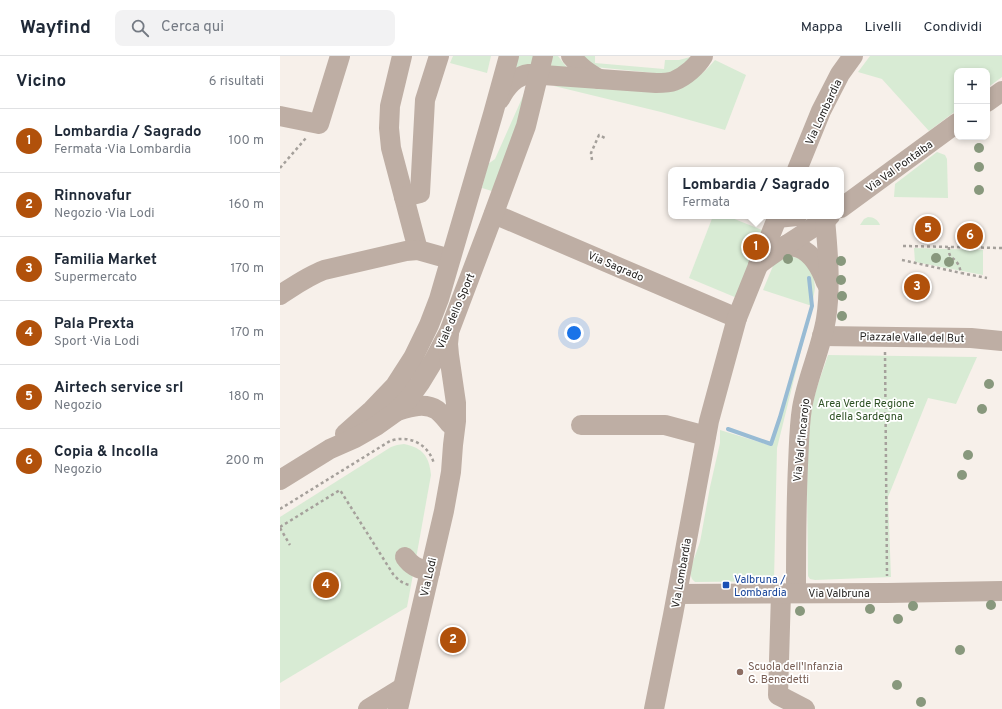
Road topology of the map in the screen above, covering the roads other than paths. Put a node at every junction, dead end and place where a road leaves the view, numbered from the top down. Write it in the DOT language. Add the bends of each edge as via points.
graph roads {
  1 [pos="340,56"];
  2 [pos="402,56"];
  3 [pos="439,56"];
  4 [pos="508,56"];
  5 [pos="543,56"];
  6 [pos="571,56"];
  7 [pos="703,56"];
  8 [pos="853,56"];
  9 [pos="539,75"];
  10 [pos="601,79"];
  11 [pos="1002,91"];
  12 [pos="990,100"];
  13 [pos="493,114"];
  14 [pos="280,116"];
  15 [pos="954,125"];
  16 [pos="799,167"];
  17 [pos="404,197"];
  18 [pos="466,204"];
  19 [pos="844,204"];
  20 [pos="494,213"];
  21 [pos="777,219"];
  22 [pos="780,219"];
  23 [pos="817,219"];
  24 [pos="829,219"];
  25 [pos="801,224"];
  26 [pos="786,245"];
  27 [pos="418,250"];
  28 [pos="813,258"];
  29 [pos="450,259"];
  30 [pos="758,265"];
  31 [pos="828,289"];
  32 [pos="280,295"];
  33 [pos="737,318"];
  34 [pos="429,325"];
  35 [pos="449,332"];
  36 [pos="822,336"];
  37 [pos="1002,341"];
  38 [pos="434,360"];
  39 [pos="397,410"];
  40 [pos="450,424"];
  41 [pos="581,425"];
  42 [pos="706,436"];
  43 [pos="453,445"];
  44 [pos="330,449"];
  45 [pos="280,480"];
  46 [pos="405,557"];
  47 [pos="428,580"];
  48 [pos="1002,591"];
  49 [pos="788,593"];
  50 [pos="677,594"];
  51 [pos="402,688"];
  52 [pos="778,702"];
  53 [pos="368,709"];
  54 [pos="398,709"];
  55 [pos="654,709"];
  56 [pos="805,709"];
  1 -- 14 [label="street" via="319,124"];
  2 -- 17 [label="street" via="390,106 389,128 391,148"];
  3 -- 17 [label="street" via="425,100 420,192"];
  4 -- 13 [label="street"];
  5 -- 9 [label="street, Viale dello Sport"];
  6 -- 10 [label="street" via="588,72"];
  7 -- 10 [label="street" via="692,69 674,81 656,83"];
  8 -- 16 [label="street, Via Lombardia" via="840,74 821,111"];
  9 -- 10 [label="street"];
  9 -- 13 [label="street" via="518,77 507,86"];
  9 -- 20 [label="street, Viale dello Sport" via="526,126"];
  11 -- 12 [label="street"];
  13 -- 18 [label="street, Viale dello Sport"];
  15 -- 19 [label="street, Via Val Pontaiba"];
  17 -- 27 [label="street"];
  18 -- 20 [label="street, Via Sagrado"];
  18 -- 29 [label="street, Viale dello Sport"];
  20 -- 33 [label="street, Via Sagrado"];
  20 -- 35 [label="street, Viale dello Sport"];
  21 -- 30 [label="street, Via Lombardia"];
  22 -- 25 [label="street" via="796,232"];
  23 -- 25 [label="street, Via Val Pontaiba"];
  24 -- 31 [label="street, Via Val d'Incarojo"];
  25 -- 26 [label="street, Via Val Pontaiba"];
  25 -- 28 [label="street, Via Val d'Incarojo" via="807,248"];
  26 -- 28 [label="street, Via Val d'Incarojo" via="798,248"];
  26 -- 30 [label="street, Via Val Pontaiba"];
  27 -- 29 [label="street"];
  27 -- 32 [label="street" via="324,270 304,279"];
  28 -- 31 [label="street, Via Val d'Incarojo" via="823,274"];
  29 -- 34 [label="street, Viale dello Sport"];
  30 -- 33 [label="street, Via Lombardia"];
  31 -- 36 [label="street, Via Val d'Incarojo" via="828,305"];
  33 -- 42 [label="street, Via Lombardia"];
  34 -- 38 [label="street, Via Lodi"];
  34 -- 44 [label="street, Viale dello Sport" via="413,358 395,386"];
  35 -- 38 [label="street, Viale dello Sport"];
  35 -- 43 [label="street, Via Lodi" via="449,355 456,403"];
  36 -- 37 [label="street, Piazzale Valle del But" via="971,338"];
  36 -- 49 [label="street, Via Val d'Incarojo" via="804,400 801,421"];
  38 -- 39 [label="street, Viale dello Sport" via="410,397"];
  38 -- 40 [label="street, Via Lodi"];
  39 -- 40 [label="street" via="411,406 429,407 436,409"];
  39 -- 44 [label="street, Viale dello Sport" via="376,426"];
  40 -- 43 [label="street, Via Lodi"];
  41 -- 42 [label="street" via="665,425"];
  42 -- 50 [label="street, Via Lombardia"];
  43 -- 47 [label="street, Via Lodi" via="444,511"];
  44 -- 45 [label="street, Viale dello Sport"];
  46 -- 47 [label="street"];
  47 -- 51 [label="street, Via Lodi"];
  48 -- 49 [label="street, Via Valbruna"];
  49 -- 50 [label="street, Via Valbruna"];
  49 -- 52 [label="street, Via Val d'Incarojo"];
  50 -- 55 [label="street, Via Lombardia"];
  51 -- 53 [label="street"];
  51 -- 54 [label="street, Via Lodi"];
  52 -- 56 [label="street"];
}
